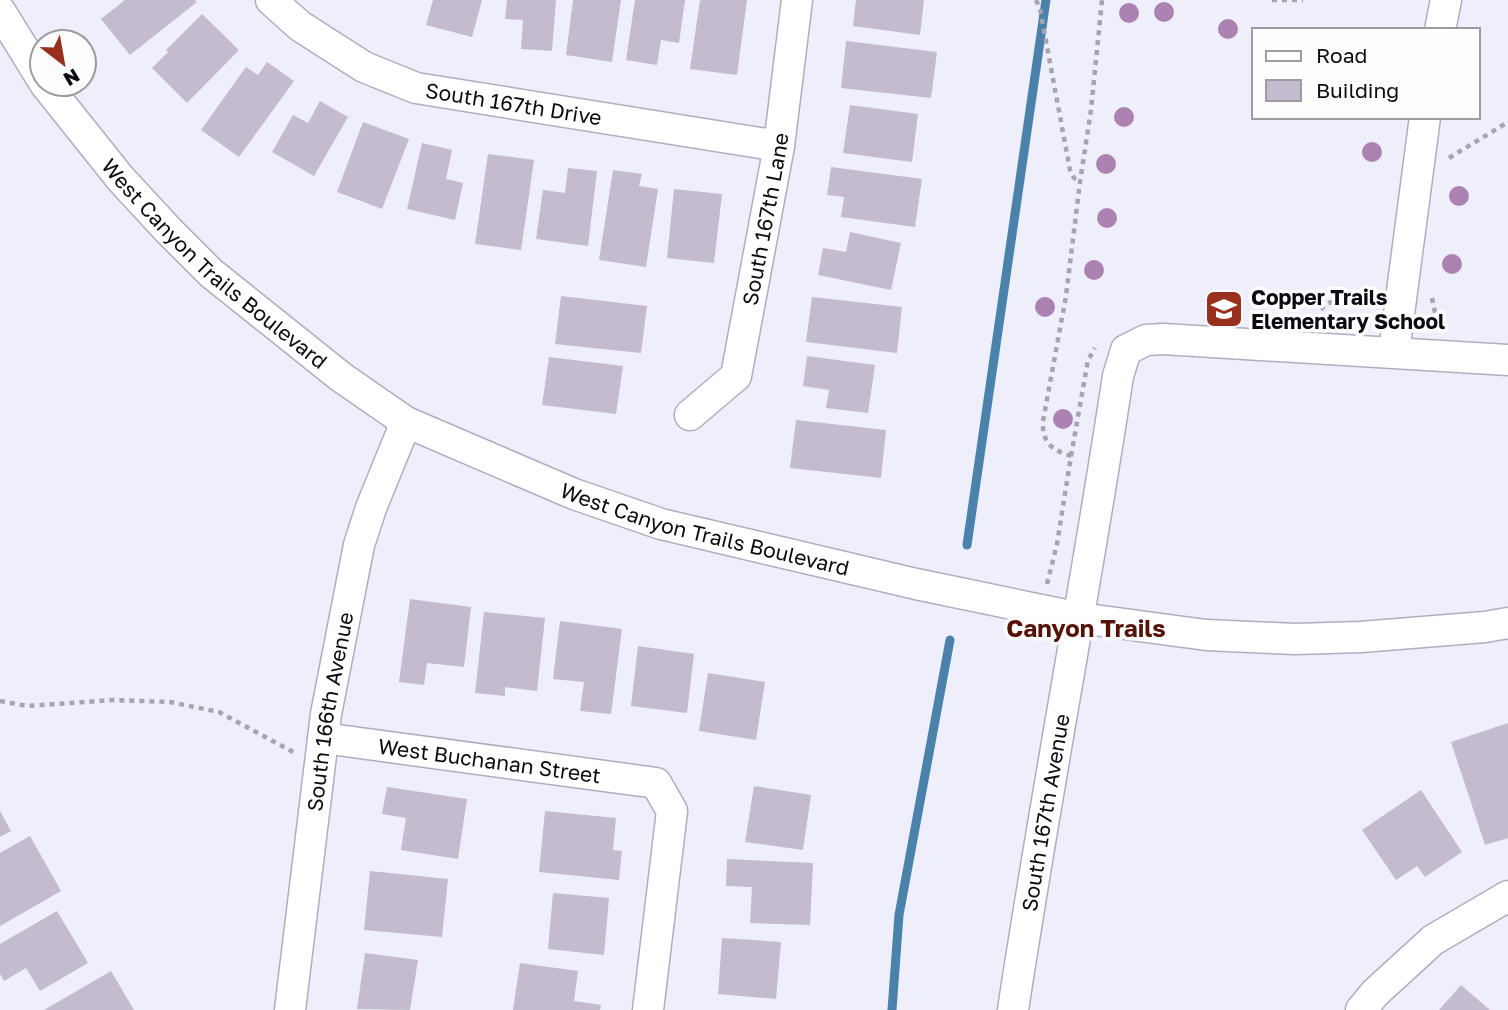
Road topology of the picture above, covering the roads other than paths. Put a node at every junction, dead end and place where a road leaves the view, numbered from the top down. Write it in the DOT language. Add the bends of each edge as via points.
graph roads {
  1 [pos="271,0"];
  2 [pos="797,0"];
  3 [pos="1446,0"];
  4 [pos="0,11"];
  5 [pos="1440,28"];
  6 [pos="28,56"];
  7 [pos="56,98"];
  8 [pos="1425,119"];
  9 [pos="779,146"];
  10 [pos="1394,352"];
  11 [pos="1508,360"];
  12 [pos="690,415"];
  13 [pos="407,422"];
  14 [pos="1080,618"];
  15 [pos="1508,623"];
  16 [pos="321,751"];
  17 [pos="1508,896"];
  18 [pos="290,1010"];
  19 [pos="648,1010"];
  20 [pos="1013,1010"];
  21 [pos="1361,1010"];
  1 -- 9 [label="street, South 167th Drive" via="300,26 364,66 416,88"];
  2 -- 9 [label="street, South 167th Lane"];
  3 -- 5 [label="street"];
  4 -- 6 [label="street"];
  7 -- 13 [label="street, West Canyon Trails Boulevard" via="120,178 211,273 331,369"];
  8 -- 10 [label="street"];
  9 -- 12 [label="street, South 167th Lane" via="736,376"];
  10 -- 11 [label="street"];
  10 -- 14 [label="street, South 167th Avenue" via="1163,339 1146,340 1126,350"];
  13 -- 14 [label="street, West Canyon Trails Boulevard" via="574,494 661,524"];
  13 -- 16 [label="street, South 166th Avenue" via="359,545"];
  14 -- 15 [label="street, West Canyon Trails Boulevard" via="1206,635 1295,639 1361,638"];
  14 -- 20 [label="street, South 167th Avenue"];
  16 -- 18 [label="street, South 166th Avenue"];
  16 -- 19 [label="street, West Buchanan Street" via="656,783 673,811"];
  17 -- 21 [label="street" via="1433,940"];
}
